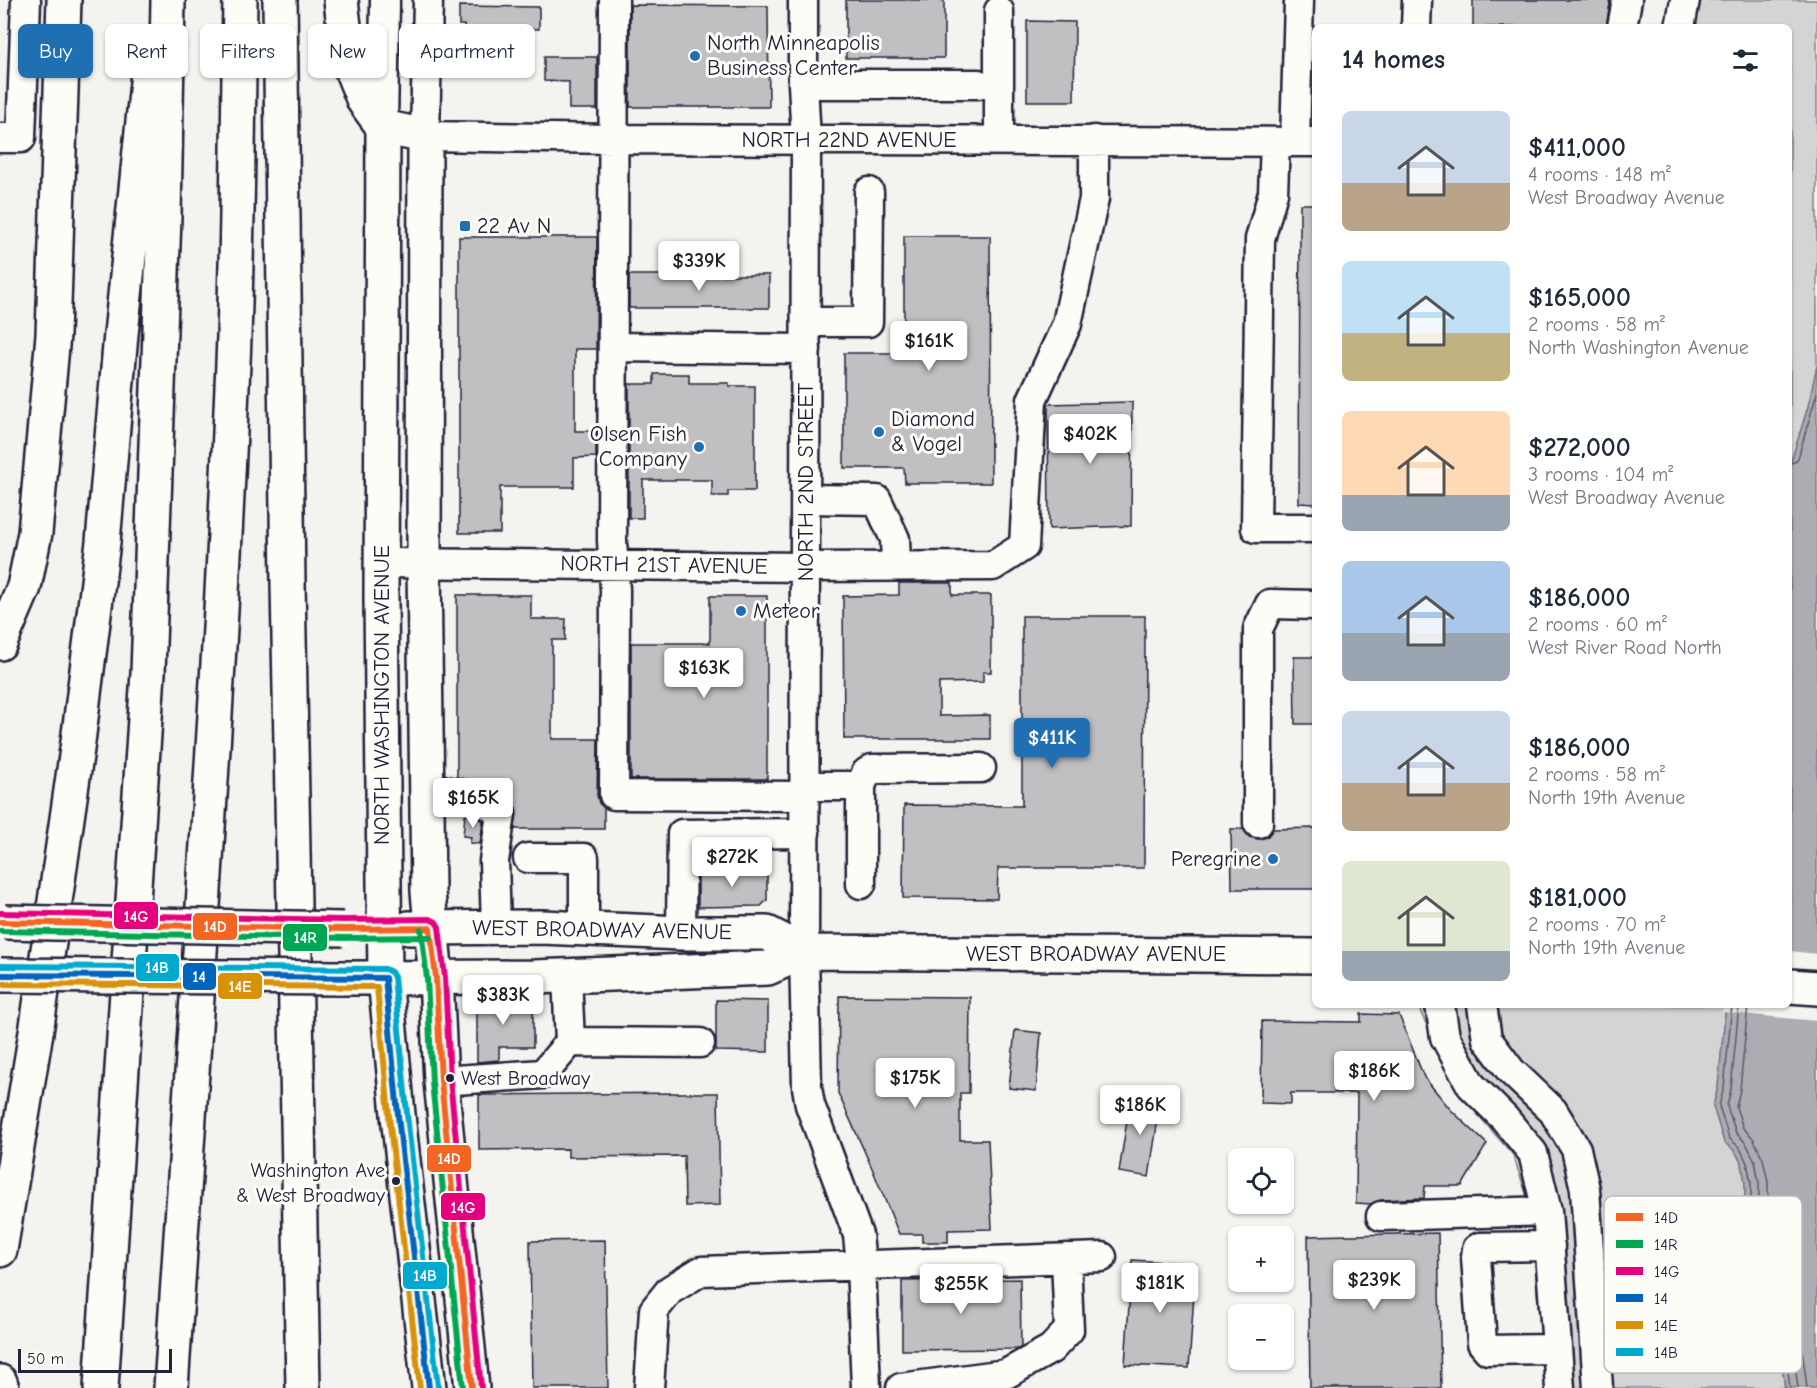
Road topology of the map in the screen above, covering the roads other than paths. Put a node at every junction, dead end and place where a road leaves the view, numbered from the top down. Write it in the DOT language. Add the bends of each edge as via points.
graph roads {
  1 [pos="26,0"];
  2 [pos="64,0"];
  3 [pos="155,0"];
  4 [pos="168,0"];
  5 [pos="240,0"];
  6 [pos="280,0"];
  7 [pos="341,0"];
  8 [pos="385,0"];
  9 [pos="428,0"];
  10 [pos="614,0"];
  11 [pos="803,0"];
  12 [pos="1299,0"];
  13 [pos="1417,0"];
  14 [pos="1627,0"];
  15 [pos="1685,0"];
  16 [pos="999,12"];
  17 [pos="1416,24"];
  18 [pos="1623,24"];
  19 [pos="1681,24"];
  20 [pos="803,84"];
  21 [pos="978,84"];
  22 [pos="383,127"];
  23 [pos="425,136"];
  24 [pos="11,138"];
  25 [pos="614,140"];
  26 [pos="806,140"];
  27 [pos="999,141"];
  28 [pos="1094,141"];
  29 [pos="1295,142"];
  30 [pos="869,192"];
  31 [pos="806,336"];
  32 [pos="613,347"];
  33 [pos="806,499"];
  34 [pos="1312,528"];
  35 [pos="35,533"];
  36 [pos="381,562"];
  37 [pos="424,562"];
  38 [pos="614,565"];
  39 [pos="896,566"];
  40 [pos="806,567"];
  41 [pos="1312,604"];
  42 [pos="0,612"];
  43 [pos="0,643"];
  44 [pos="981,768"];
  45 [pos="426,786"];
  46 [pos="861,786"];
  47 [pos="805,791"];
  48 [pos="1258,823"];
  49 [pos="805,833"];
  50 [pos="528,858"];
  51 [pos="861,884"];
  52 [pos="3,922"];
  53 [pos="496,927"];
  54 [pos="407,928"];
  55 [pos="584,928"];
  56 [pos="681,933"];
  57 [pos="804,952"];
  58 [pos="1312,956"];
  59 [pos="1,975"];
  60 [pos="567,976"];
  61 [pos="412,978"];
  62 [pos="1792,986"];
  63 [pos="1817,988"];
  64 [pos="1440,1008"];
  65 [pos="1482,1008"];
  66 [pos="570,1042"];
  67 [pos="700,1043"];
  68 [pos="441,1081"];
  69 [pos="1547,1211"];
  70 [pos="1381,1216"];
  71 [pos="1550,1246"];
  72 [pos="0,1250"];
  73 [pos="1102,1257"];
  74 [pos="1066,1258"];
  75 [pos="861,1265"];
  76 [pos="1557,1349"];
  77 [pos="0,1382"];
  78 [pos="2,1388"];
  79 [pos="101,1388"];
  80 [pos="171,1388"];
  81 [pos="303,1388"];
  82 [pos="429,1388"];
  83 [pos="472,1388"];
  84 [pos="649,1388"];
  85 [pos="866,1388"];
  86 [pos="900,1388"];
  87 [pos="1560,1388"];
  88 [pos="1598,1388"];
  1 -- 24 [label="street"];
  2 -- 35 [label="main road" via="53,335"];
  3 -- 72 [label="main road" via="103,542 80,730"];
  4 -- 79 [label="main road" via="148,673"];
  5 -- 80 [label="main road" via="233,363 214,733"];
  6 -- 81 [label="main road"];
  7 -- 22 [label="main road" via="348,61 364,101"];
  8 -- 22 [label="street, NORTH WASHINGTON AVENUE"];
  9 -- 23 [label="street, NORTH WASHINGTON AVENUE"];
  10 -- 25 [label="street"];
  11 -- 20 [label="street, NORTH 2ND STREET"];
  12 -- 29 [label="street"];
  13 -- 17 [label="street"];
  14 -- 18 [label="street"];
  15 -- 19 [label="street"];
  16 -- 27 [label="street"];
  20 -- 21 [label="street"];
  20 -- 26 [label="street, NORTH 2ND STREET"];
  22 -- 23 [label="main road, NORTH 22ND AVENUE"];
  22 -- 36 [label="main road, NORTH WASHINGTON AVENUE"];
  23 -- 25 [label="street, NORTH 22ND AVENUE"];
  23 -- 37 [label="main road, NORTH WASHINGTON AVENUE"];
  25 -- 26 [label="street, NORTH 22ND AVENUE"];
  25 -- 32 [label="street"];
  26 -- 27 [label="street, NORTH 22ND AVENUE"];
  26 -- 31 [label="street, NORTH 2ND STREET"];
  27 -- 28 [label="street, NORTH 22ND AVENUE"];
  28 -- 29 [label="street, NORTH 22ND AVENUE"];
  28 -- 39 [label="street, NORTH 21ST AVENUE" via="1094,199 1067,324 1032,400 1024,546 993,566"];
  29 -- 34 [label="street" via="1273,193 1260,239 1256,528"];
  30 -- 31 [label="street" via="868,322"];
  31 -- 32 [label="street"];
  31 -- 33 [label="street, NORTH 2ND STREET"];
  32 -- 38 [label="street"];
  33 -- 39 [label="street" via="877,500 895,539"];
  33 -- 40 [label="street, NORTH 2ND STREET"];
  35 -- 42 [label="main road"];
  35 -- 43 [label="main road" via="24,586"];
  36 -- 37 [label="street, NORTH 21ST AVENUE"];
  36 -- 54 [label="main road, NORTH WASHINGTON AVENUE" via="381,668"];
  37 -- 38 [label="street, NORTH 21ST AVENUE"];
  37 -- 45 [label="main road, NORTH WASHINGTON AVENUE"];
  38 -- 40 [label="street, NORTH 21ST AVENUE"];
  38 -- 47 [label="street" via="614,795"];
  39 -- 40 [label="street, NORTH 21ST AVENUE"];
  40 -- 47 [label="street, NORTH 2ND STREET"];
  41 -- 48 [label="street" via="1269,604 1258,629"];
  44 -- 46 [label="street" via="872,769"];
  45 -- 53 [label="street" via="482,800 501,814 495,851"];
  45 -- 54 [label="main road, NORTH WASHINGTON AVENUE" via="428,892"];
  46 -- 47 [label="street"];
  46 -- 51 [label="street"];
  47 -- 49 [label="street, NORTH 2ND STREET"];
  49 -- 56 [label="street" via="682,834"];
  49 -- 57 [label="street, NORTH 2ND STREET"];
  50 -- 55 [label="street" via="584,858"];
  52 -- 54 [label="main road, WEST BROADWAY AVENUE, bridge"];
  53 -- 54 [label="main road, WEST BROADWAY AVENUE"];
  53 -- 55 [label="main road, WEST BROADWAY AVENUE"];
  54 -- 61 [label="main road, NORTH WASHINGTON AVENUE"];
  54 -- 61 [label="main road, NORTH WASHINGTON AVENUE"];
  55 -- 56 [label="main road, WEST BROADWAY AVENUE"];
  56 -- 57 [label="main road, WEST BROADWAY AVENUE" via="767,933"];
  57 -- 58 [label="main road, WEST BROADWAY AVENUE"];
  57 -- 60 [label="main road, WEST BROADWAY AVENUE" via="768,968"];
  57 -- 75 [label="street, NORTH 2ND STREET" via="810,1105 858,1235"];
  59 -- 61 [label="main road, WEST BROADWAY AVENUE, bridge"];
  60 -- 61 [label="main road, WEST BROADWAY AVENUE"];
  60 -- 66 [label="street"];
  61 -- 68 [label="main road, NORTH WASHINGTON AVENUE"];
  61 -- 82 [label="main road, NORTH WASHINGTON AVENUE" via="398,1113"];
  62 -- 63 [label="main road"];
  64 -- 69 [label="street" via="1445,1037 1471,1085 1533,1153"];
  65 -- 88 [label="street" via="1487,1039 1511,1071 1553,1112 1576,1149 1585,1189"];
  66 -- 67 [label="street"];
  66 -- 68 [label="street" via="543,1074"];
  68 -- 83 [label="main road, NORTH WASHINGTON AVENUE"];
  69 -- 70 [label="street"];
  69 -- 71 [label="street"];
  71 -- 76 [label="street"];
  71 -- 76 [label="street" via="1480,1247 1476,1257 1478,1289 1482,1343 1488,1350"];
  73 -- 74 [label="street"];
  74 -- 75 [label="street"];
  74 -- 86 [label="street" via="1069,1330 1051,1349 1006,1374"];
  75 -- 84 [label="street" via="701,1271 670,1290 654,1310"];
  75 -- 85 [label="street, NORTH 2ND STREET"];
  76 -- 87 [label="street"];
  77 -- 78 [label="main road"];
}
